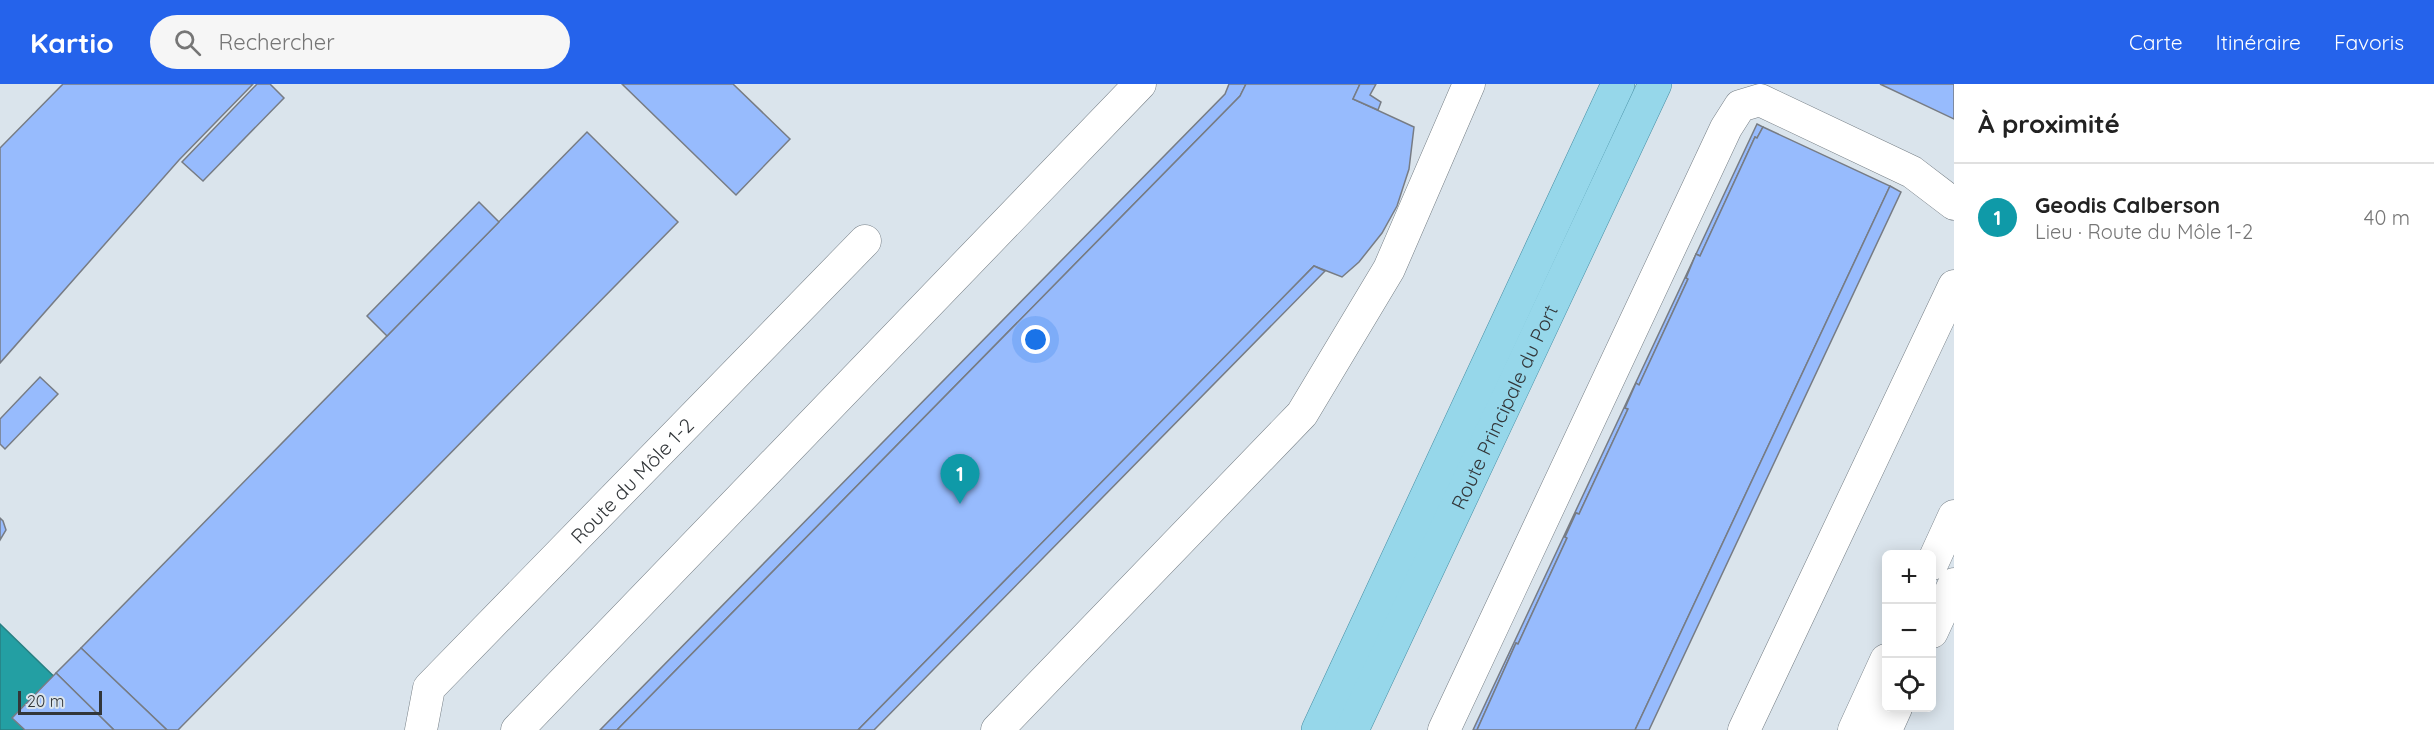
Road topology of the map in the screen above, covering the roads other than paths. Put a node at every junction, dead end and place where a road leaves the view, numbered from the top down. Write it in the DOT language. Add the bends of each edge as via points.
graph roads {
  1 [pos="1140,84"];
  2 [pos="1469,84"];
  3 [pos="1618,84"];
  4 [pos="1655,84"];
  5 [pos="1954,204"];
  6 [pos="865,241"];
  7 [pos="1954,286"];
  8 [pos="1954,516"];
  9 [pos="1936,555"];
  10 [pos="1954,584"];
  11 [pos="1936,623"];
  12 [pos="1882,671"];
  13 [pos="1894,712"];
  14 [pos="421,730"];
  15 [pos="517,730"];
  16 [pos="997,730"];
  17 [pos="1318,730"];
  18 [pos="1352,730"];
  19 [pos="1444,730"];
  20 [pos="1744,730"];
  21 [pos="1854,730"];
  22 [pos="1886,730"];
  1 -- 15 [label="street"];
  2 -- 16 [label="street" via="1389,269 1302,414"];
  3 -- 17 [label="main road, Route Principale du Port"];
  4 -- 18 [label="main road, Route Principale du Port"];
  5 -- 19 [label="street" via="1912,172 1760,100 1740,106 1721,139"];
  6 -- 14 [label="street, Route du Môle 1-2" via="429,688"];
  7 -- 20 [label="street"];
  8 -- 9 [label="street"];
  10 -- 11 [label="street"];
  12 -- 21 [label="street"];
  13 -- 22 [label="street"];
}
